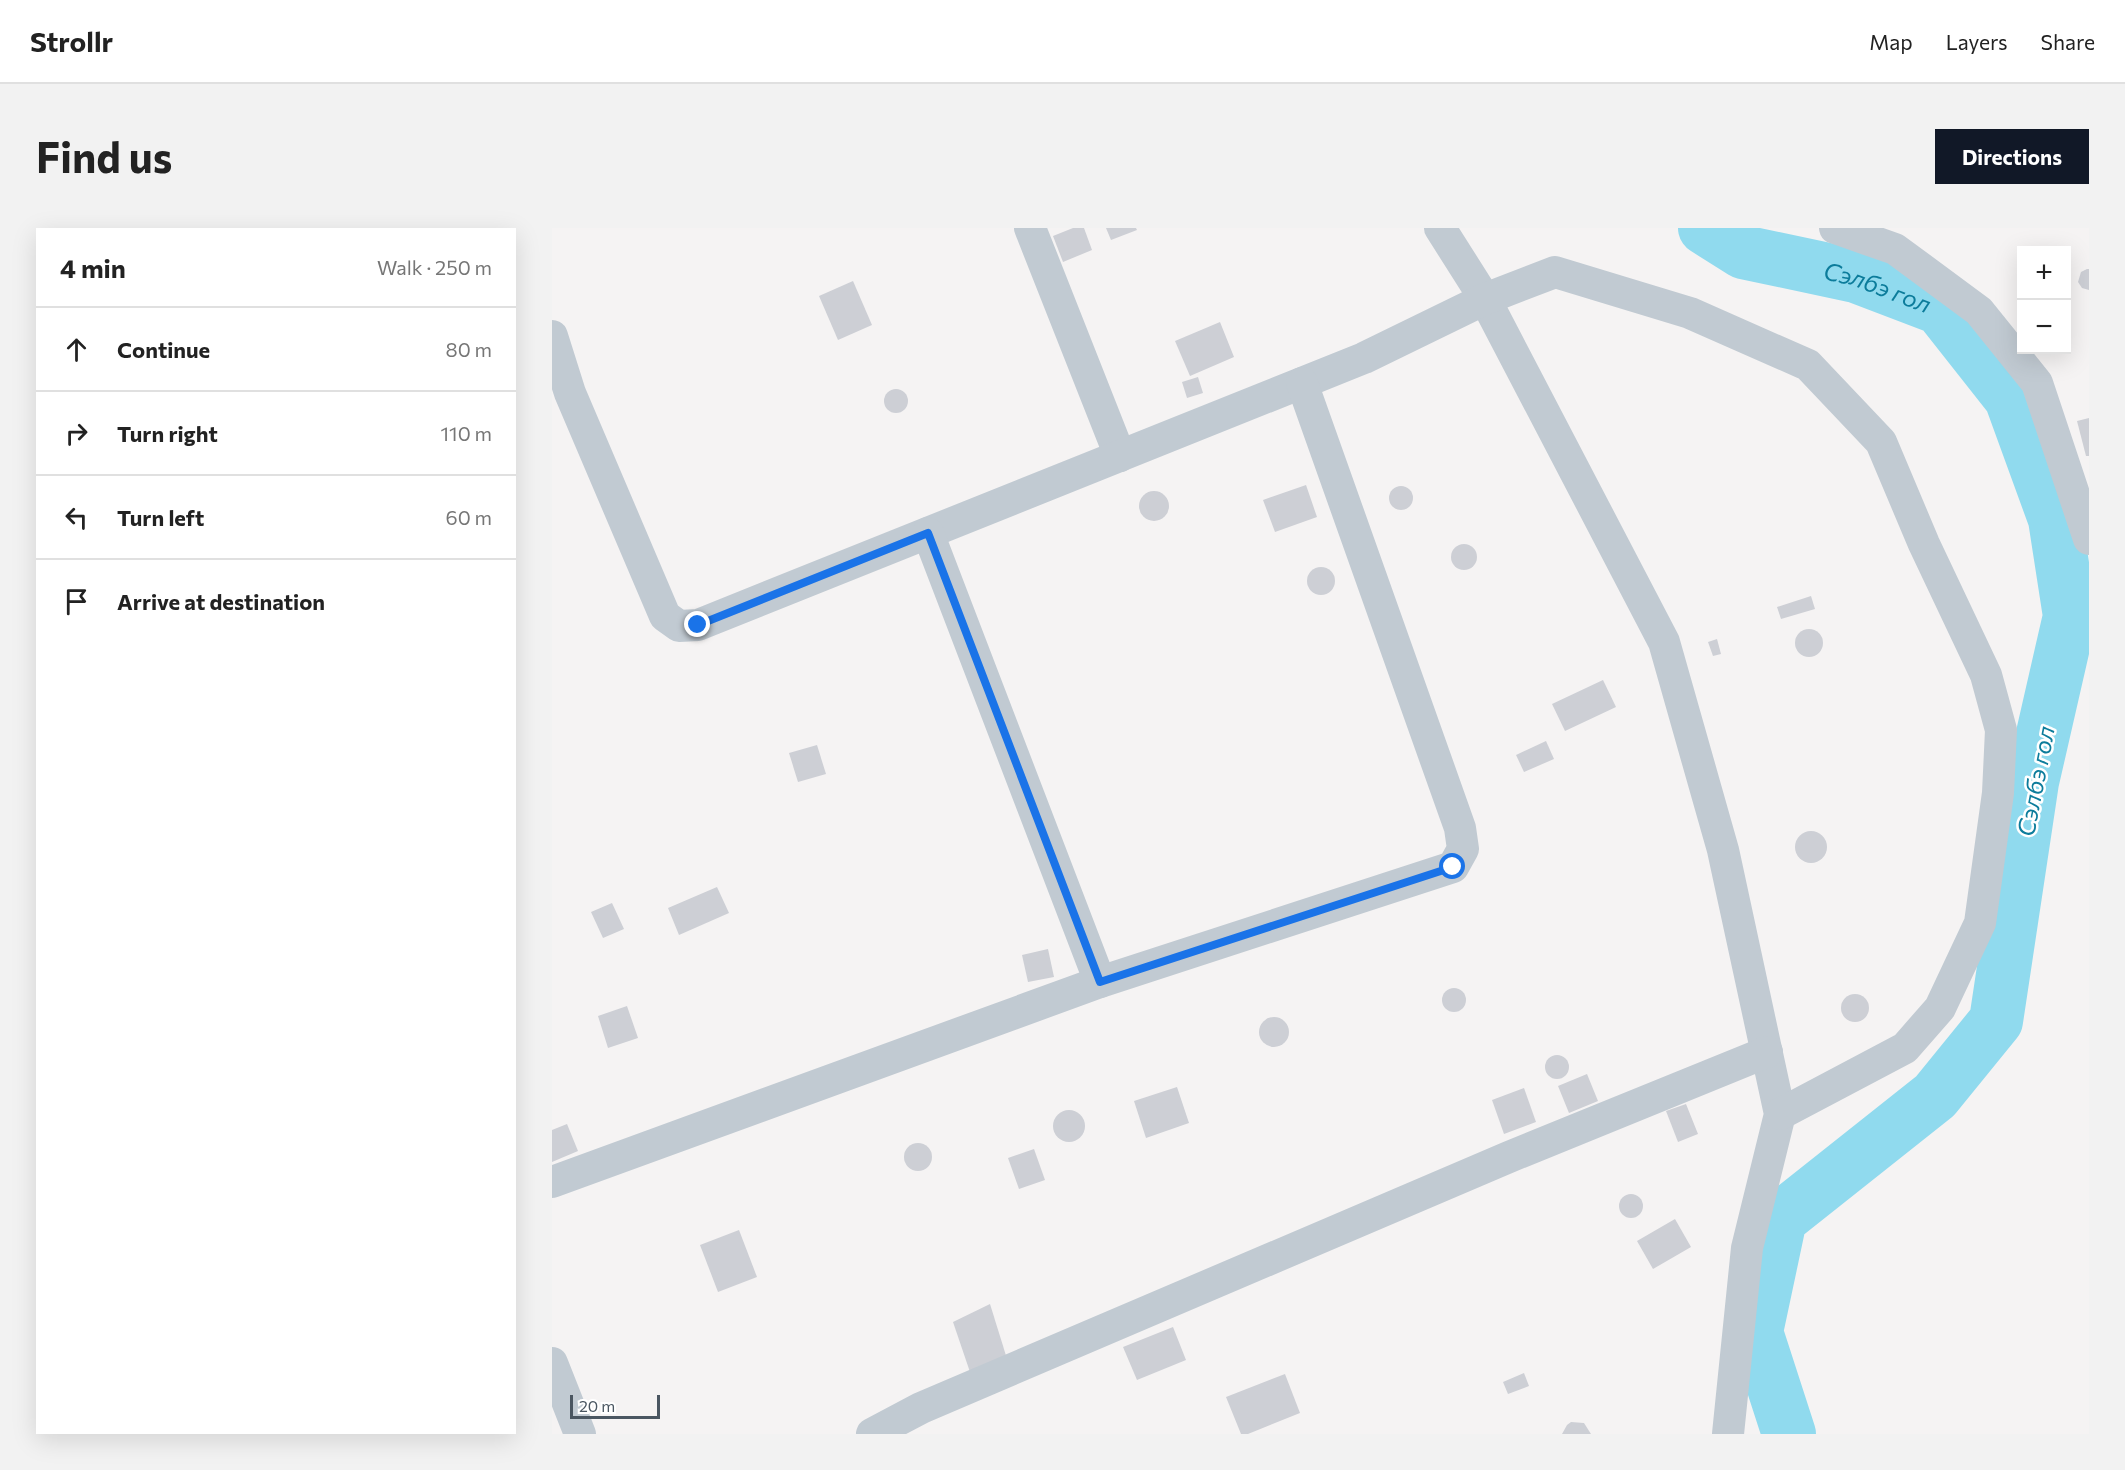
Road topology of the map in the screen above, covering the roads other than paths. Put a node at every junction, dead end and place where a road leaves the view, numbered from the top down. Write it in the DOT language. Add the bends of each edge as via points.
graph roads {
  1 [pos="1030,228"];
  2 [pos="1440,228"];
  3 [pos="1839,229"];
  4 [pos="1485,298"];
  5 [pos="552,336"];
  6 [pos="1302,383"];
  7 [pos="561,396"];
  8 [pos="1120,456"];
  9 [pos="928,533"];
  10 [pos="2089,539"];
  11 [pos="1100,982"];
  12 [pos="1767,1052"];
  13 [pos="1780,1114"];
  14 [pos="552,1182"];
  15 [pos="552,1363"];
  16 [pos="580,1434"];
  17 [pos="872,1434"];
  18 [pos="1728,1434"];
  1 -- 8 [label="street"];
  2 -- 4 [label="street"];
  3 -- 10 [label="street" via="1895,249 1979,311 2037,383"];
  4 -- 6 [label="street" via="1364,358"];
  4 -- 12 [label="street" via="1664,642 1723,850"];
  4 -- 13 [label="street" via="1555,272 1690,313 1808,365 1881,442 1986,675 2001,730 1998,793 1980,923 1940,1008 1905,1048"];
  5 -- 7 [label="street"];
  6 -- 8 [label="street"];
  6 -- 11 [label="street" via="1460,828 1463,849 1453,867"];
  7 -- 9 [label="street" via="665,616 679,626 698,625"];
  8 -- 9 [label="street"];
  9 -- 11 [label="street"];
  11 -- 14 [label="street"];
  12 -- 13 [label="street"];
  12 -- 17 [label="street" via="1509,1157 921,1408"];
  13 -- 18 [label="street" via="1746,1248"];
  15 -- 16 [label="street"];
}
